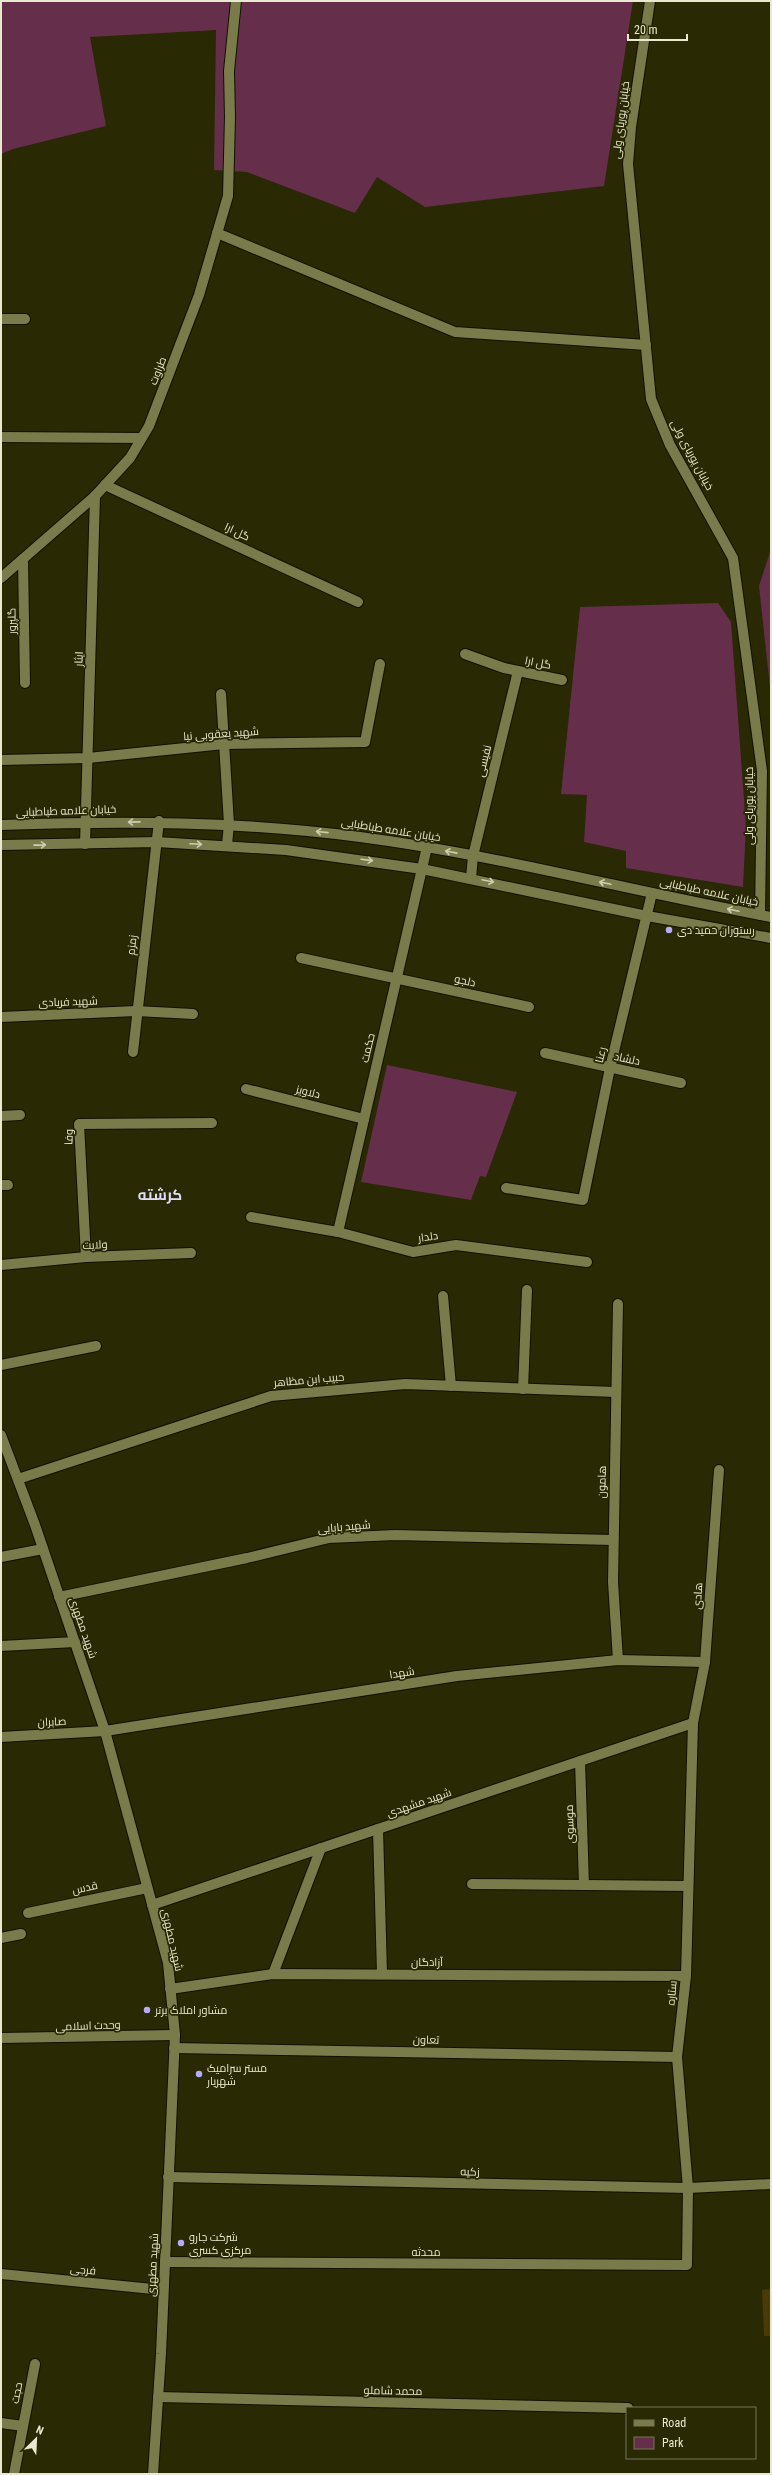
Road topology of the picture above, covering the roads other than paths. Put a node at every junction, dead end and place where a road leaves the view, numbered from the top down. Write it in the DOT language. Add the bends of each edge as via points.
graph roads {
  1 [pos="236,1"];
  2 [pos="650,1"];
  3 [pos="217,233"];
  4 [pos="1,319"];
  5 [pos="25,319"];
  6 [pos="646,345"];
  7 [pos="1,437"];
  8 [pos="141,438"];
  9 [pos="104,485"];
  10 [pos="95,496"];
  11 [pos="23,559"];
  12 [pos="1,578"];
  13 [pos="358,602"];
  14 [pos="465,654"];
  15 [pos="380,664"];
  16 [pos="518,671"];
  17 [pos="562,680"];
  18 [pos="25,683"];
  19 [pos="221,694"];
  20 [pos="224,744"];
  21 [pos="88,758"];
  22 [pos="1,760"];
  23 [pos="159,821"];
  24 [pos="86,822"];
  25 [pos="228,824"];
  26 [pos="1,826"];
  27 [pos="157,842"];
  28 [pos="85,844"];
  29 [pos="1,845"];
  30 [pos="227,845"];
  31 [pos="427,848"];
  32 [pos="473,856"];
  33 [pos="422,869"];
  34 [pos="471,878"];
  35 [pos="652,893"];
  36 [pos="760,915"];
  37 [pos="647,916"];
  38 [pos="771,917"];
  39 [pos="771,938"];
  40 [pos="301,958"];
  41 [pos="397,978"];
  42 [pos="529,1007"];
  43 [pos="136,1011"];
  44 [pos="193,1014"];
  45 [pos="1,1017"];
  46 [pos="133,1052"];
  47 [pos="545,1053"];
  48 [pos="610,1068"];
  49 [pos="681,1083"];
  50 [pos="246,1089"];
  51 [pos="20,1115"];
  52 [pos="1,1116"];
  53 [pos="364,1119"];
  54 [pos="212,1123"];
  55 [pos="506,1188"];
  56 [pos="251,1217"];
  57 [pos="338,1232"];
  58 [pos="191,1253"];
  59 [pos="86,1257"];
  60 [pos="587,1262"];
  61 [pos="1,1266"];
  62 [pos="527,1290"];
  63 [pos="442,1296"];
  64 [pos="618,1304"];
  65 [pos="96,1346"];
  66 [pos="1,1365"];
  67 [pos="452,1386"];
  68 [pos="523,1389"];
  69 [pos="616,1392"];
  70 [pos="1,1435"];
  71 [pos="718,1470"];
  72 [pos="18,1479"];
  73 [pos="613,1540"];
  74 [pos="43,1549"];
  75 [pos="1,1557"];
  76 [pos="59,1597"];
  77 [pos="74,1642"];
  78 [pos="1,1646"];
  79 [pos="618,1660"];
  80 [pos="705,1662"];
  81 [pos="693,1723"];
  82 [pos="104,1731"];
  83 [pos="1,1737"];
  84 [pos="580,1761"];
  85 [pos="378,1829"];
  86 [pos="321,1848"];
  87 [pos="472,1884"];
  88 [pos="584,1885"];
  89 [pos="688,1886"];
  90 [pos="147,1888"];
  91 [pos="152,1905"];
  92 [pos="28,1913"];
  93 [pos="21,1934"];
  94 [pos="1,1938"];
  95 [pos="273,1974"];
  96 [pos="382,1974"];
  97 [pos="686,1976"];
  98 [pos="170,1990"];
  99 [pos="175,2035"];
  100 [pos="1,2038"];
  101 [pos="174,2048"];
  102 [pos="677,2057"];
  103 [pos="168,2178"];
  104 [pos="771,2184"];
  105 [pos="688,2188"];
  106 [pos="165,2262"];
  107 [pos="687,2265"];
  108 [pos="1,2274"];
  109 [pos="163,2290"];
  110 [pos="35,2364"];
  111 [pos="158,2397"];
  112 [pos="626,2408"];
  113 [pos="1,2423"];
  114 [pos="23,2426"];
  115 [pos="14,2474"];
  116 [pos="153,2474"];
  1 -- 3 [label="street, طراوت" via="229,71 228,196"];
  2 -- 6 [label="street, خیابان پوریای ولی" via="628,164"];
  3 -- 6 [label="street" via="455,332"];
  3 -- 8 [label="street, طراوت" via="199,295 154,412"];
  4 -- 5 [label="street"];
  6 -- 36 [label="street, خیابان پوریای ولی" via="651,399 670,444 733,558 762,771"];
  7 -- 8 [label="street"];
  8 -- 9 [label="street, طراوت" via="130,458"];
  9 -- 10 [label="street, طراوت"];
  9 -- 13 [label="street, گل ارا"];
  10 -- 11 [label="street, طراوت"];
  10 -- 21 [label="street, ایثار"];
  11 -- 12 [label="street, طراوت"];
  11 -- 18 [label="street, گلپرور"];
  14 -- 16 [label="street, گل ارا"];
  15 -- 20 [label="street, شهید یعقوبی نیا" via="364,742"];
  16 -- 17 [label="street, گل ارا"];
  16 -- 32 [label="street, نفیسی"];
  19 -- 20 [label="street"];
  20 -- 21 [label="street, شهید یعقوبی نیا"];
  20 -- 25 [label="street"];
  21 -- 22 [label="street, شهید یعقوبی نیا"];
  21 -- 24 [label="street, ایثار"];
  23 -- 24 [label="street, خیابان علامه طباطبایی, one-way"];
  23 -- 25 [label="street, خیابان علامه طباطبایی"];
  23 -- 27 [label="street, زمزم"];
  24 -- 26 [label="street, خیابان علامه طباطبایی"];
  24 -- 28 [label="street, ایثار"];
  25 -- 30 [label="street"];
  31 -- 25 [label="street, خیابان علامه طباطبایی, one-way" via="361,837"];
  27 -- 28 [label="street"];
  27 -- 30 [label="street, one-way"];
  27 -- 43 [label="street, زمزم"];
  29 -- 28 [label="street, one-way"];
  30 -- 33 [label="street, one-way" via="286,850"];
  32 -- 31 [label="street, خیابان علامه طباطبایی, one-way"];
  31 -- 33 [label="street, حکمت"];
  32 -- 34 [label="street, نفیسی"];
  35 -- 32 [label="street, خیابان علامه طباطبایی, one-way"];
  33 -- 34 [label="street"];
  33 -- 41 [label="street, حکمت"];
  34 -- 37 [label="street, one-way"];
  36 -- 35 [label="street, خیابان علامه طباطبایی, one-way"];
  35 -- 37 [label="street, رعنا"];
  36 -- 38 [label="street, خیابان علامه طباطبایی"];
  37 -- 39 [label="street"];
  37 -- 48 [label="street, رعنا"];
  40 -- 41 [label="street, دلجو"];
  41 -- 42 [label="street, دلجو"];
  41 -- 53 [label="street, حکمت"];
  43 -- 44 [label="street, شهید فریادی"];
  43 -- 45 [label="street, شهید فریادی"];
  43 -- 46 [label="street, زمزم"];
  47 -- 48 [label="street, دلشاد"];
  48 -- 49 [label="street, دلشاد"];
  48 -- 55 [label="street, رعنا" via="583,1200"];
  50 -- 53 [label="street, دلاویز"];
  51 -- 52 [label="street"];
  53 -- 57 [label="street, حکمت"];
  54 -- 59 [label="street, وفا" via="79,1124"];
  56 -- 57 [label="street, دلدار"];
  57 -- 60 [label="street, دلدار" via="413,1252 456,1245"];
  58 -- 59 [label="street, ولایت"];
  59 -- 61 [label="street, ولایت"];
  62 -- 68 [label="street"];
  63 -- 67 [label="street"];
  64 -- 69 [label="street, هامون"];
  65 -- 66 [label="street"];
  67 -- 68 [label="street, حبیب ابن مظاهر"];
  67 -- 72 [label="street, حبیب ابن مظاهر" via="405,1384 270,1396"];
  68 -- 69 [label="street, حبیب ابن مظاهر"];
  69 -- 73 [label="street, هامون"];
  70 -- 72 [label="street, شهید مطهری"];
  71 -- 80 [label="street, هادی"];
  72 -- 74 [label="street, شهید مطهری"];
  73 -- 76 [label="street, شهید بابایی" via="395,1535 329,1538 247,1558"];
  73 -- 79 [label="street, هامون"];
  74 -- 75 [label="street"];
  74 -- 76 [label="street, شهید مطهری"];
  76 -- 77 [label="street, شهید مطهری"];
  77 -- 78 [label="street"];
  77 -- 82 [label="street, شهید مطهری"];
  79 -- 80 [label="street, شهدا"];
  79 -- 82 [label="street, شهدا" via="457,1676"];
  80 -- 81 [label="street, هادی"];
  81 -- 84 [label="street, شهید مشهدی"];
  81 -- 89 [label="street, ستاره"];
  82 -- 83 [label="street, صابران"];
  82 -- 90 [label="street, شهید مطهری"];
  84 -- 85 [label="street, شهید مشهدی"];
  84 -- 88 [label="street, موسوی"];
  85 -- 86 [label="street, شهید مشهدی"];
  85 -- 96 [label="street"];
  86 -- 91 [label="street, شهید مشهدی"];
  86 -- 95 [label="street"];
  87 -- 88 [label="street"];
  88 -- 89 [label="street"];
  89 -- 97 [label="street, ستاره"];
  90 -- 91 [label="street, شهید مطهری"];
  90 -- 92 [label="street, قدس"];
  91 -- 98 [label="street, شهید مطهری" via="168,1963"];
  93 -- 94 [label="street"];
  95 -- 96 [label="street, آزادگان"];
  95 -- 98 [label="street, آزادگان"];
  96 -- 97 [label="street, آزادگان"];
  97 -- 102 [label="street, ستاره"];
  98 -- 99 [label="street, شهید مطهری"];
  99 -- 100 [label="street, وحدت اسلامی"];
  99 -- 101 [label="street, شهید مطهری"];
  101 -- 102 [label="street, تعاون"];
  101 -- 103 [label="street, شهید مطهری"];
  102 -- 105 [label="street, ستاره"];
  103 -- 105 [label="street, زکیه"];
  103 -- 106 [label="street, شهید مطهری"];
  104 -- 105 [label="street, زکیه"];
  105 -- 107 [label="street, ستاره"];
  106 -- 107 [label="street, محدثه"];
  106 -- 109 [label="street, شهید مطهری"];
  108 -- 109 [label="street, فرجی"];
  109 -- 111 [label="street, شهید مطهری"];
  110 -- 114 [label="street, حجت"];
  111 -- 112 [label="street, محمد شاملو"];
  111 -- 116 [label="street, شهید مطهری"];
  113 -- 114 [label="street"];
  114 -- 115 [label="street, حجت"];
}
